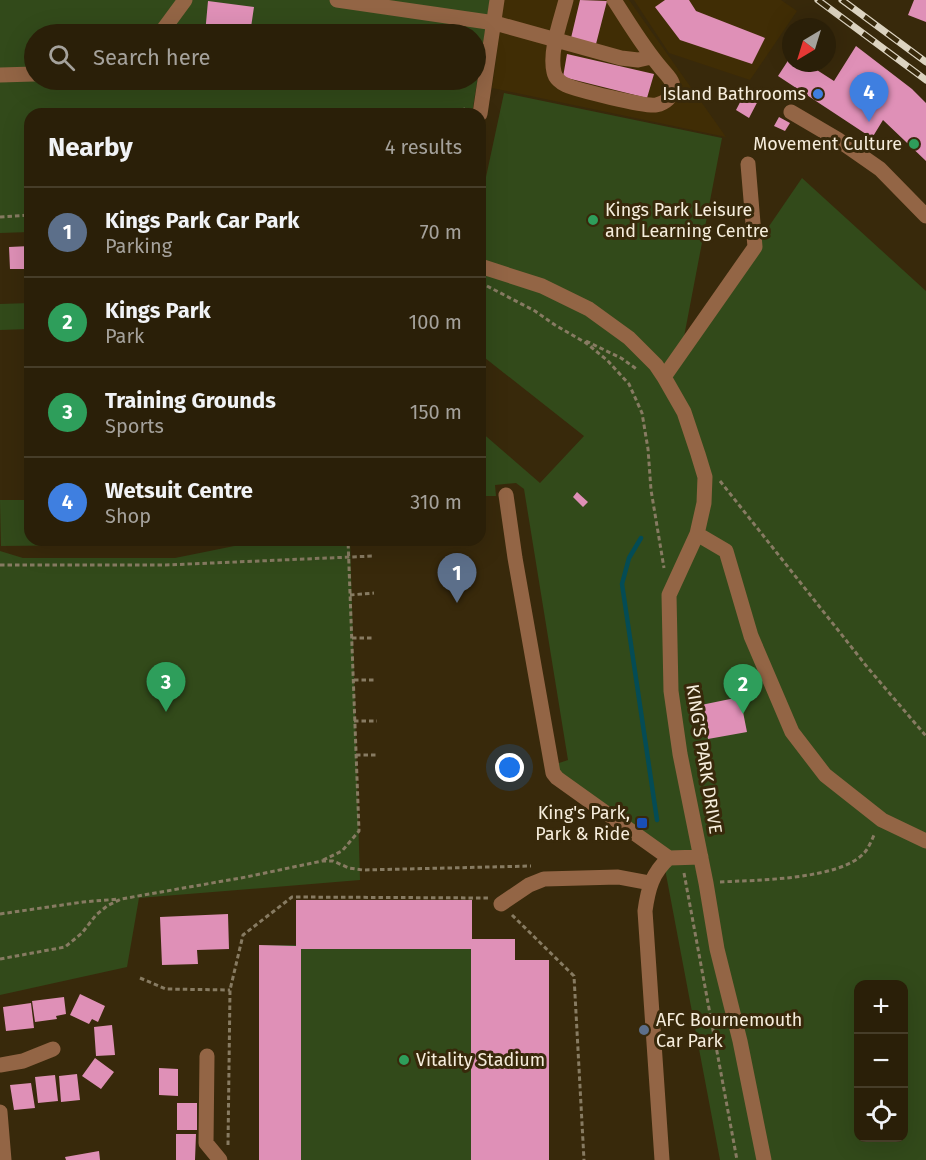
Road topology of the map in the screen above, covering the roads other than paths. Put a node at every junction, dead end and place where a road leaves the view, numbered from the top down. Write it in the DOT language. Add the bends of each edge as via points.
graph roads {
  1 [pos="184,0"];
  2 [pos="337,0"];
  3 [pos="497,0"];
  4 [pos="567,0"];
  5 [pos="614,0"];
  6 [pos="495,23"];
  7 [pos="166,24"];
  8 [pos="555,41"];
  9 [pos="651,57"];
  10 [pos="24,74"];
  11 [pos="0,75"];
  12 [pos="486,75"];
  13 [pos="483,90"];
  14 [pos="480,108"];
  15 [pos="791,112"];
  16 [pos="748,164"];
  17 [pos="926,216"];
  18 [pos="486,268"];
  19 [pos="664,377"];
  20 [pos="506,495"];
  21 [pos="697,534"];
  22 [pos="926,841"];
  23 [pos="701,857"];
  24 [pos="675,858"];
  25 [pos="650,883"];
  26 [pos="501,904"];
  27 [pos="53,1049"];
  28 [pos="207,1056"];
  29 [pos="0,1065"];
  30 [pos="0,1112"];
  31 [pos="225,1155"];
  32 [pos="4,1160"];
  33 [pos="662,1160"];
  34 [pos="764,1160"];
  1 -- 7 [label="street"];
  2 -- 6 [label="street"];
  3 -- 6 [label="street"];
  4 -- 8 [label="street"];
  5 -- 9 [label="street"];
  6 -- 8 [label="street"];
  6 -- 12 [label="street"];
  8 -- 9 [label="street" via="621,58"];
  8 -- 9 [label="street" via="554,72 565,85 653,106 670,98 673,89"];
  10 -- 11 [label="street"];
  13 -- 14 [label="street"];
  15 -- 17 [label="street" via="880,169"];
  16 -- 19 [label="street" via="755,247"];
  18 -- 19 [label="street, KING'S PARK DRIVE" via="542,286 589,309 629,338"];
  19 -- 21 [label="street, KING'S PARK DRIVE" via="684,412 705,477"];
  20 -- 24 [label="street" via="553,773"];
  21 -- 22 [label="street" via="726,550 752,636 792,732 825,775 882,820"];
  21 -- 23 [label="street, KING'S PARK DRIVE" via="669,595 671,691"];
  23 -- 24 [label="street"];
  23 -- 34 [label="street, KING'S PARK DRIVE" via="717,949 741,1041"];
  24 -- 25 [label="street" via="659,867"];
  25 -- 26 [label="street" via="618,877 544,879"];
  25 -- 33 [label="street" via="645,911"];
  27 -- 29 [label="street"];
  28 -- 31 [label="street" via="206,1143"];
  30 -- 32 [label="street"];
}
